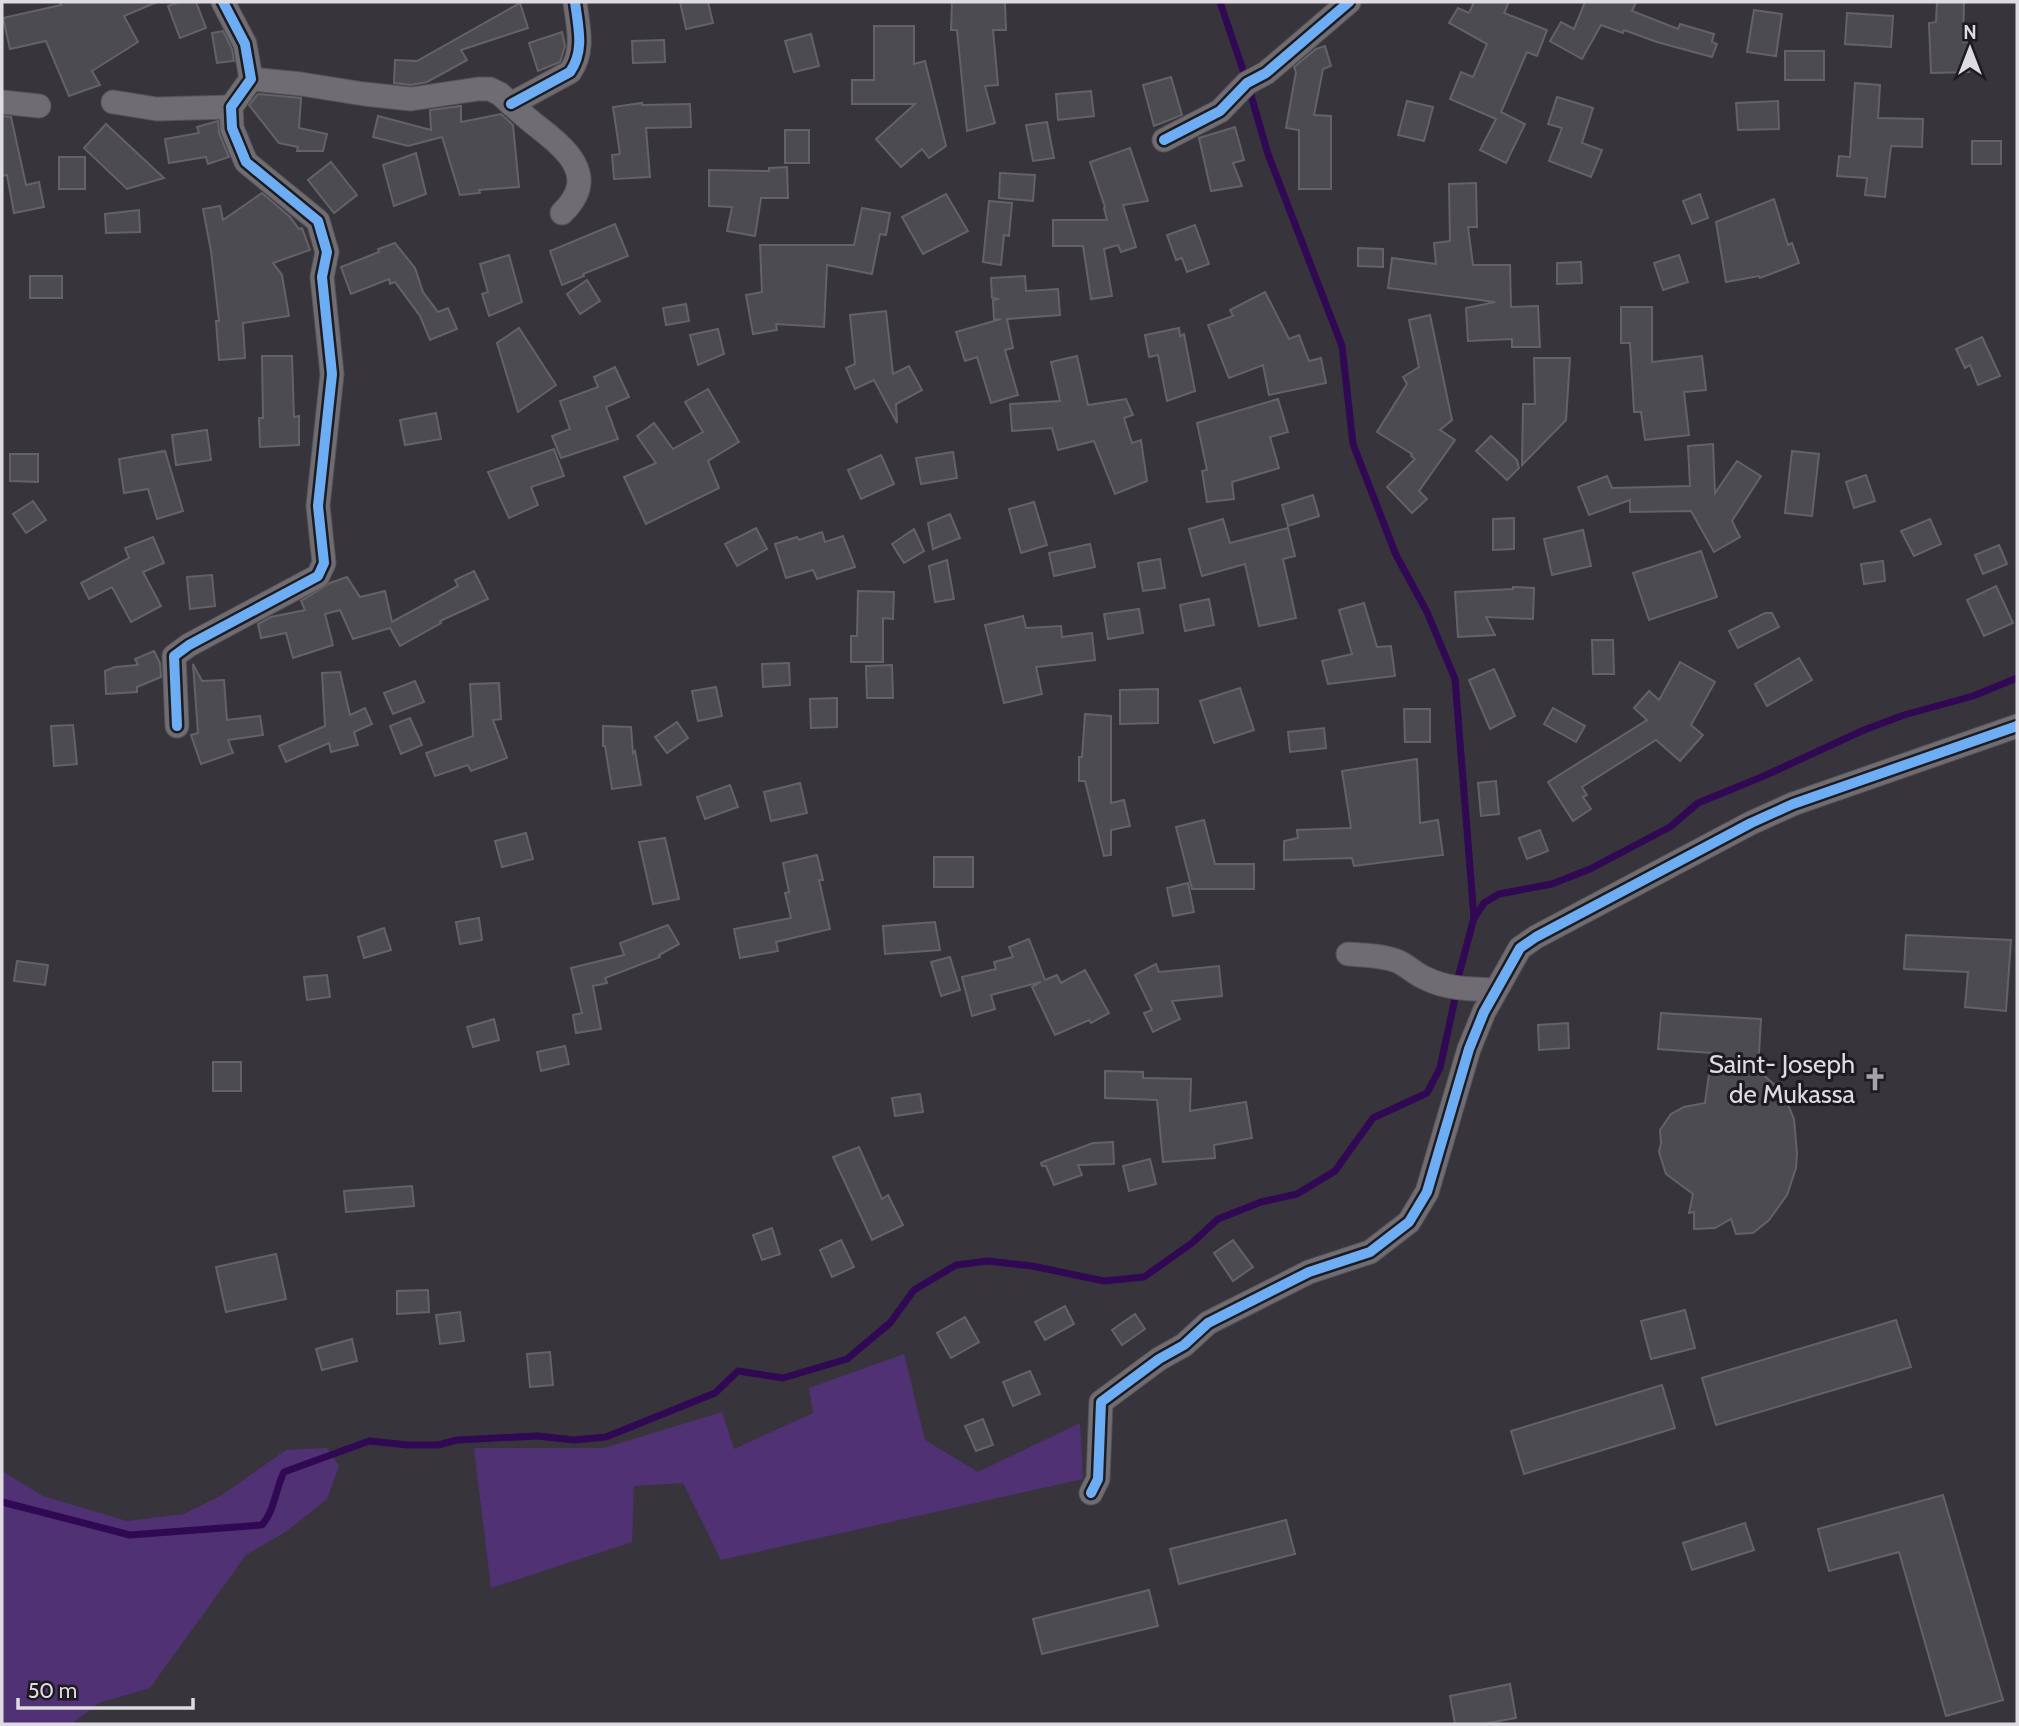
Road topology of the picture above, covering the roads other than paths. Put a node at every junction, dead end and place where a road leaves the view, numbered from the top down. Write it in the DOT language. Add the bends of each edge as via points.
graph roads {
  1 [pos="223,2"];
  2 [pos="575,2"];
  3 [pos="1349,2"];
  4 [pos="251,79"];
  5 [pos="2,102"];
  6 [pos="114,102"];
  7 [pos="511,104"];
  8 [pos="39,106"];
  9 [pos="231,107"];
  10 [pos="1164,140"];
  11 [pos="562,213"];
  12 [pos="177,726"];
  13 [pos="2017,726"];
  14 [pos="1348,954"];
  15 [pos="1495,990"];
  16 [pos="1091,1493"];
  1 -- 4 [label="street" via="245,44"];
  2 -- 7 [label="street" via="580,47 576,64 570,72"];
  3 -- 10 [label="street" via="1266,73 1247,83 1220,111"];
  4 -- 7 [label="street" via="411,99 490,89"];
  4 -- 9 [label="street"];
  5 -- 8 [label="street"];
  6 -- 9 [label="street" via="158,109"];
  7 -- 11 [label="street" via="572,157 579,180 575,200"];
  9 -- 12 [label="street" via="232,128 246,162 318,222 327,253 322,276 332,374 318,506 324,562 318,576 174,656"];
  13 -- 15 [label="street" via="1751,823 1536,937 1520,948"];
  14 -- 15 [label="street" via="1398,961 1442,984"];
  15 -- 16 [label="street" via="1469,1049 1427,1192 1409,1222 1370,1252 1309,1272 1208,1322 1184,1345 1101,1402 1098,1479"];
}
